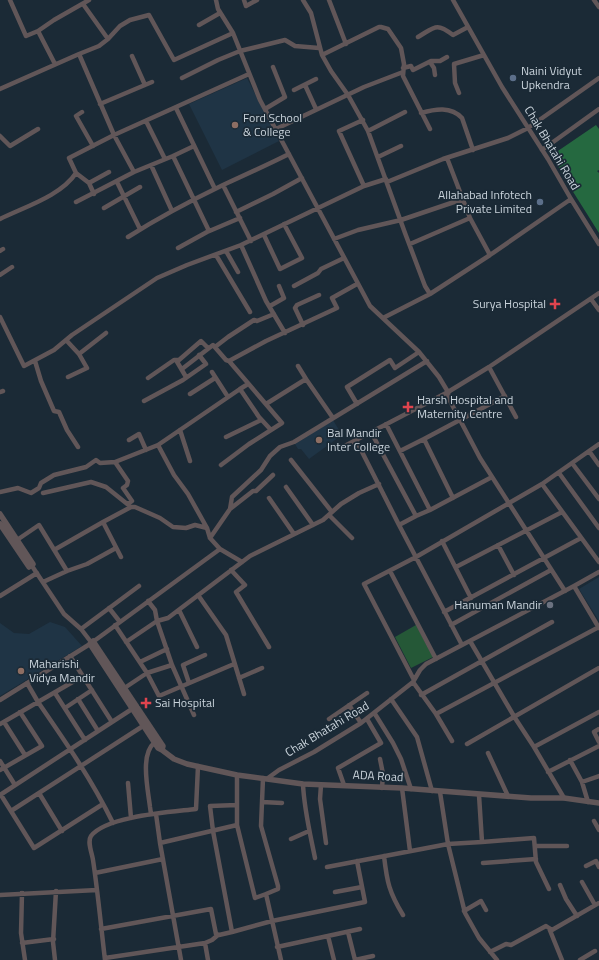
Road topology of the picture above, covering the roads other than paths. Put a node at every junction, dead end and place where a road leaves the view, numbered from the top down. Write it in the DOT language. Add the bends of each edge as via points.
graph roads {
  1 [pos="10,0"];
  2 [pos="89,0"];
  3 [pos="216,0"];
  4 [pos="244,0"];
  5 [pos="257,0"];
  6 [pos="303,0"];
  7 [pos="329,0"];
  8 [pos="453,0"];
  9 [pos="594,0"];
  10 [pos="83,4"];
  11 [pos="599,7"];
  12 [pos="220,13"];
  13 [pos="199,25"];
  14 [pos="468,27"];
  15 [pos="38,31"];
  16 [pos="233,32"];
  17 [pos="418,37"];
  18 [pos="108,39"];
  19 [pos="346,44"];
  20 [pos="319,48"];
  21 [pos="240,51"];
  22 [pos="79,54"];
  23 [pos="322,55"];
  24 [pos="484,55"];
  25 [pos="132,56"];
  26 [pos="447,58"];
  27 [pos="430,62"];
  28 [pos="55,64"];
  29 [pos="273,67"];
  30 [pos="403,70"];
  31 [pos="249,74"];
  32 [pos="435,75"];
  33 [pos="182,78"];
  34 [pos="599,78"];
  35 [pos="316,80"];
  36 [pos="152,82"];
  37 [pos="145,85"];
  38 [pos="305,85"];
  39 [pos="0,89"];
  40 [pos="294,90"];
  41 [pos="459,92"];
  42 [pos="348,95"];
  43 [pos="100,104"];
  44 [pos="176,108"];
  45 [pos="265,109"];
  46 [pos="316,109"];
  47 [pos="599,109"];
  48 [pos="82,112"];
  49 [pos="405,112"];
  50 [pos="421,113"];
  51 [pos="363,120"];
  52 [pos="146,121"];
  53 [pos="528,128"];
  54 [pos="38,129"];
  55 [pos="276,129"];
  56 [pos="430,129"];
  57 [pos="368,131"];
  58 [pos="114,134"];
  59 [pos="0,136"];
  60 [pos="93,146"];
  61 [pos="194,146"];
  62 [pos="401,146"];
  63 [pos="473,150"];
  64 [pos="542,150"];
  65 [pos="289,154"];
  66 [pos="173,156"];
  67 [pos="378,157"];
  68 [pos="447,158"];
  69 [pos="165,159"];
  70 [pos="151,165"];
  71 [pos="109,172"];
  72 [pos="134,172"];
  73 [pos="76,173"];
  74 [pos="302,178"];
  75 [pos="386,180"];
  76 [pos="116,182"];
  77 [pos="89,183"];
  78 [pos="223,185"];
  79 [pos="364,186"];
  80 [pos="140,187"];
  81 [pos="215,189"];
  82 [pos="94,194"];
  83 [pos="124,197"];
  84 [pos="463,199"];
  85 [pos="571,199"];
  86 [pos="193,200"];
  87 [pos="76,202"];
  88 [pos="104,208"];
  89 [pos="318,208"];
  90 [pos="172,211"];
  91 [pos="236,212"];
  92 [pos="240,218"];
  93 [pos="470,218"];
  94 [pos="0,219"];
  95 [pos="401,220"];
  96 [pos="284,224"];
  97 [pos="140,229"];
  98 [pos="209,231"];
  99 [pos="264,235"];
  100 [pos="128,237"];
  101 [pos="334,239"];
  102 [pos="251,241"];
  103 [pos="410,244"];
  104 [pos="599,244"];
  105 [pos="241,245"];
  106 [pos="178,248"];
  107 [pos="226,251"];
  108 [pos="216,255"];
  109 [pos="490,255"];
  110 [pos="344,258"];
  111 [pos="12,267"];
  112 [pos="238,272"];
  113 [pos="0,275"];
  114 [pos="357,284"];
  115 [pos="279,286"];
  116 [pos="294,286"];
  117 [pos="599,293"];
  118 [pos="430,294"];
  119 [pos="319,295"];
  120 [pos="591,299"];
  121 [pos="270,306"];
  122 [pos="599,310"];
  123 [pos="250,312"];
  124 [pos="274,314"];
  125 [pos="0,317"];
  126 [pos="383,318"];
  127 [pos="303,325"];
  128 [pos="106,333"];
  129 [pos="286,333"];
  130 [pos="66,340"];
  131 [pos="215,347"];
  132 [pos="208,348"];
  133 [pos="419,352"];
  134 [pos="78,354"];
  135 [pos="199,355"];
  136 [pos="176,360"];
  137 [pos="35,361"];
  138 [pos="229,361"];
  139 [pos="427,362"];
  140 [pos="298,366"];
  141 [pos="489,367"];
  142 [pos="395,368"];
  143 [pos="182,370"];
  144 [pos="212,372"];
  145 [pos="68,377"];
  146 [pos="401,377"];
  147 [pos="148,378"];
  148 [pos="186,378"];
  149 [pos="215,378"];
  150 [pos="306,379"];
  151 [pos="248,384"];
  152 [pos="240,389"];
  153 [pos="448,392"];
  154 [pos="190,394"];
  155 [pos="505,396"];
  156 [pos="228,397"];
  157 [pos="144,401"];
  158 [pos="266,404"];
  159 [pos="357,404"];
  160 [pos="516,417"];
  161 [pos="333,418"];
  162 [pos="262,420"];
  163 [pos="460,421"];
  164 [pos="386,424"];
  165 [pos="180,430"];
  166 [pos="271,430"];
  167 [pos="371,432"];
  168 [pos="226,436"];
  169 [pos="424,439"];
  170 [pos="129,440"];
  171 [pos="356,440"];
  172 [pos="599,444"];
  173 [pos="158,445"];
  174 [pos="78,447"];
  175 [pos="339,449"];
  176 [pos="146,450"];
  177 [pos="400,451"];
  178 [pos="589,451"];
  179 [pos="291,460"];
  180 [pos="190,461"];
  181 [pos="115,462"];
  182 [pos="572,463"];
  183 [pos="221,465"];
  184 [pos="599,465"];
  185 [pos="559,473"];
  186 [pos="273,475"];
  187 [pos="492,477"];
  188 [pos="379,484"];
  189 [pos="542,484"];
  190 [pos="286,487"];
  191 [pos="0,492"];
  192 [pos="43,493"];
  193 [pos="269,498"];
  194 [pos="453,498"];
  195 [pos="599,499"];
  196 [pos="508,504"];
  197 [pos="130,506"];
  198 [pos="230,509"];
  199 [pos="430,510"];
  200 [pos="562,512"];
  201 [pos="330,513"];
  202 [pos="0,514"];
  203 [pos="416,516"];
  204 [pos="103,522"];
  205 [pos="0,524"];
  206 [pos="313,524"];
  207 [pos="399,525"];
  208 [pos="207,528"];
  209 [pos="599,528"];
  210 [pos="526,530"];
  211 [pos="294,534"];
  212 [pos="210,538"];
  213 [pos="352,538"];
  214 [pos="581,538"];
  215 [pos="17,540"];
  216 [pos="442,541"];
  217 [pos="498,545"];
  218 [pos="116,548"];
  219 [pos="220,549"];
  220 [pos="54,550"];
  221 [pos="122,556"];
  222 [pos="416,557"];
  223 [pos="544,559"];
  224 [pos="242,562"];
  225 [pos="599,562"];
  226 [pos="31,566"];
  227 [pos="456,567"];
  228 [pos="231,570"];
  229 [pos="552,570"];
  230 [pos="67,571"];
  231 [pos="390,571"];
  232 [pos="599,572"];
  233 [pos="36,573"];
  234 [pos="514,575"];
  235 [pos="43,582"];
  236 [pos="139,586"];
  237 [pos="574,586"];
  238 [pos="565,591"];
  239 [pos="198,595"];
  240 [pos="0,596"];
  241 [pos="471,598"];
  242 [pos="148,602"];
  243 [pos="109,608"];
  244 [pos="179,610"];
  245 [pos="444,612"];
  246 [pos="120,622"];
  247 [pos="157,622"];
  248 [pos="552,622"];
  249 [pos="115,625"];
  250 [pos="451,625"];
  251 [pos="599,627"];
  252 [pos="81,629"];
  253 [pos="470,641"];
  254 [pos="91,642"];
  255 [pos="126,642"];
  256 [pos="462,645"];
  257 [pos="197,647"];
  258 [pos="269,647"];
  259 [pos="167,649"];
  260 [pos="205,655"];
  261 [pos="70,656"];
  262 [pos="436,659"];
  263 [pos="481,660"];
  264 [pos="140,662"];
  265 [pos="234,664"];
  266 [pos="172,665"];
  267 [pos="262,668"];
  268 [pos="599,668"];
  269 [pos="147,673"];
  270 [pos="83,676"];
  271 [pos="239,678"];
  272 [pos="414,681"];
  273 [pos="494,682"];
  274 [pos="27,683"];
  275 [pos="189,683"];
  276 [pos="181,687"];
  277 [pos="122,689"];
  278 [pos="92,690"];
  279 [pos="54,693"];
  280 [pos="367,693"];
  281 [pos="244,694"];
  282 [pos="421,695"];
  283 [pos="78,699"];
  284 [pos="391,699"];
  285 [pos="0,700"];
  286 [pos="38,702"];
  287 [pos="350,705"];
  288 [pos="65,708"];
  289 [pos="132,709"];
  290 [pos="20,712"];
  291 [pos="599,712"];
  292 [pos="374,714"];
  293 [pos="436,714"];
  294 [pos="194,715"];
  295 [pos="515,718"];
  296 [pos="329,719"];
  297 [pos="367,719"];
  298 [pos="112,722"];
  299 [pos="2,723"];
  300 [pos="361,723"];
  301 [pos="143,726"];
  302 [pos="599,729"];
  303 [pos="98,731"];
  304 [pos="85,740"];
  305 [pos="452,742"];
  306 [pos="599,742"];
  307 [pos="154,743"];
  308 [pos="466,744"];
  309 [pos="599,746"];
  310 [pos="534,747"];
  311 [pos="70,749"];
  312 [pos="162,750"];
  313 [pos="488,753"];
  314 [pos="25,755"];
  315 [pos="380,759"];
  316 [pos="570,760"];
  317 [pos="0,761"];
  318 [pos="81,766"];
  319 [pos="198,766"];
  320 [pos="2,769"];
  321 [pos="548,772"];
  322 [pos="237,775"];
  323 [pos="599,776"];
  324 [pos="265,778"];
  325 [pos="582,782"];
  326 [pos="128,783"];
  327 [pos="303,784"];
  328 [pos="15,785"];
  329 [pos="321,785"];
  330 [pos="344,785"];
  331 [pos="382,788"];
  332 [pos="402,788"];
  333 [pos="411,789"];
  334 [pos="432,791"];
  335 [pos="440,792"];
  336 [pos="39,793"];
  337 [pos="0,795"];
  338 [pos="479,795"];
  339 [pos="508,796"];
  340 [pos="564,798"];
  341 [pos="262,802"];
  342 [pos="588,802"];
  343 [pos="282,803"];
  344 [pos="599,803"];
  345 [pos="104,804"];
  346 [pos="237,805"];
  347 [pos="11,811"];
  348 [pos="154,814"];
  349 [pos="131,818"];
  350 [pos="594,821"];
  351 [pos="113,823"];
  352 [pos="237,825"];
  353 [pos="62,830"];
  354 [pos="599,830"];
  355 [pos="213,831"];
  356 [pos="309,831"];
  357 [pos="291,839"];
  358 [pos="482,842"];
  359 [pos="160,843"];
  360 [pos="326,843"];
  361 [pos="448,844"];
  362 [pos="535,846"];
  363 [pos="567,846"];
  364 [pos="410,851"];
  365 [pos="384,856"];
  366 [pos="315,858"];
  367 [pos="163,859"];
  368 [pos="536,859"];
  369 [pos="357,861"];
  370 [pos="482,863"];
  371 [pos="586,866"];
  372 [pos="327,867"];
  373 [pos="599,867"];
  374 [pos="95,873"];
  375 [pos="582,882"];
  376 [pos="560,885"];
  377 [pos="362,887"];
  378 [pos="549,889"];
  379 [pos="97,890"];
  380 [pos="56,891"];
  381 [pos="335,892"];
  382 [pos="22,893"];
  383 [pos="266,894"];
  384 [pos="0,895"];
  385 [pos="597,904"];
  386 [pos="486,910"];
  387 [pos="464,911"];
  388 [pos="173,915"];
  389 [pos="403,915"];
  390 [pos="577,916"];
  391 [pos="272,921"];
  392 [pos="549,928"];
  393 [pos="101,929"];
  394 [pos="360,929"];
  395 [pos="232,932"];
  396 [pos="348,932"];
  397 [pos="218,935"];
  398 [pos="328,936"];
  399 [pos="54,939"];
  400 [pos="205,943"];
  401 [pos="22,944"];
  402 [pos="179,947"];
  403 [pos="277,947"];
  404 [pos="595,951"];
  405 [pos="490,952"];
  406 [pos="372,956"];
  407 [pos="105,959"];
  408 [pos="25,960"];
  409 [pos="55,960"];
  410 [pos="182,960"];
  411 [pos="208,960"];
  412 [pos="281,960"];
  413 [pos="334,960"];
  414 [pos="355,960"];
  415 [pos="497,960"];
  416 [pos="562,960"];
  417 [pos="580,960"];
  1 -- 15 [label="street" via="26,36"];
  2 -- 10 [label="street"];
  3 -- 12 [label="street"];
  4 -- 5 [label="street" via="246,6"];
  6 -- 20 [label="street" via="311,13"];
  7 -- 19 [label="street"];
  8 -- 14 [label="street, Chak Bhatahi Road"];
  9 -- 11 [label="street"];
  10 -- 15 [label="street"];
  10 -- 18 [label="street"];
  12 -- 13 [label="street"];
  12 -- 16 [label="street"];
  14 -- 17 [label="street" via="453,35 436,26"];
  14 -- 24 [label="street, Chak Bhatahi Road"];
  15 -- 28 [label="street"];
  16 -- 18 [label="street" via="174,60 149,15 130,20"];
  16 -- 21 [label="street"];
  18 -- 22 [label="street" via="99,46"];
  19 -- 23 [label="street"];
  19 -- 30 [label="street" via="379,27 384,27 402,48"];
  20 -- 21 [label="street" via="295,46 284,40"];
  20 -- 23 [label="street"];
  21 -- 31 [label="street"];
  21 -- 33 [label="street"];
  22 -- 28 [label="street"];
  22 -- 43 [label="street"];
  23 -- 42 [label="street"];
  24 -- 41 [label="street" via="454,64 455,83"];
  24 -- 53 [label="street, Chak Bhatahi Road"];
  25 -- 37 [label="street"];
  26 -- 27 [label="street"];
  27 -- 30 [label="street" via="414,70 411,66"];
  27 -- 32 [label="street"];
  28 -- 39 [label="street"];
  29 -- 45 [label="street" via="285,97"];
  30 -- 42 [label="street"];
  30 -- 50 [label="street" via="405,80"];
  31 -- 44 [label="street"];
  31 -- 45 [label="street"];
  34 -- 53 [label="street"];
  35 -- 38 [label="street"];
  36 -- 37 [label="street"];
  37 -- 43 [label="street"];
  38 -- 40 [label="street"];
  38 -- 46 [label="street"];
  42 -- 46 [label="street"];
  42 -- 51 [label="street"];
  43 -- 58 [label="street"];
  44 -- 52 [label="street"];
  44 -- 61 [label="street"];
  45 -- 55 [label="street"];
  46 -- 55 [label="street"];
  47 -- 64 [label="street"];
  48 -- 60 [label="street" via="76,116"];
  49 -- 57 [label="street"];
  50 -- 56 [label="street"];
  50 -- 63 [label="street" via="440,108 459,115"];
  51 -- 57 [label="street"];
  51 -- 79 [label="street" via="339,131"];
  52 -- 58 [label="street"];
  52 -- 69 [label="street"];
  53 -- 63 [label="street"];
  53 -- 64 [label="street, Chak Bhatahi Road"];
  54 -- 59 [label="street" via="10,146"];
  55 -- 65 [label="street"];
  57 -- 67 [label="street"];
  58 -- 60 [label="street"];
  58 -- 72 [label="street"];
  60 -- 73 [label="street" via="69,158"];
  61 -- 66 [label="street"];
  61 -- 81 [label="street"];
  62 -- 67 [label="street"];
  63 -- 68 [label="street"];
  64 -- 85 [label="street, Chak Bhatahi Road"];
  65 -- 74 [label="street"];
  65 -- 78 [label="street"];
  66 -- 69 [label="street"];
  66 -- 86 [label="street"];
  67 -- 75 [label="street"];
  68 -- 75 [label="street"];
  68 -- 84 [label="street"];
  69 -- 70 [label="street"];
  70 -- 72 [label="street"];
  70 -- 90 [label="street"];
  71 -- 77 [label="street"];
  72 -- 76 [label="street"];
  73 -- 77 [label="street"];
  73 -- 94 [label="street" via="53,193"];
  74 -- 89 [label="street"];
  74 -- 91 [label="street"];
  75 -- 79 [label="street"];
  75 -- 95 [label="street"];
  76 -- 82 [label="street"];
  76 -- 83 [label="street"];
  77 -- 82 [label="street"];
  78 -- 81 [label="street"];
  78 -- 91 [label="street"];
  79 -- 89 [label="street"];
  80 -- 83 [label="street"];
  81 -- 86 [label="street"];
  82 -- 87 [label="street"];
  83 -- 88 [label="street"];
  83 -- 97 [label="street"];
  84 -- 93 [label="street"];
  84 -- 95 [label="street"];
  85 -- 104 [label="street, Chak Bhatahi Road"];
  85 -- 109 [label="street"];
  86 -- 90 [label="street"];
  86 -- 98 [label="street"];
  89 -- 96 [label="street"];
  89 -- 101 [label="street"];
  90 -- 97 [label="street"];
  91 -- 92 [label="street"];
  92 -- 98 [label="street"];
  92 -- 102 [label="street"];
  93 -- 103 [label="street"];
  93 -- 109 [label="street"];
  95 -- 101 [label="street" via="358,230"];
  95 -- 103 [label="street"];
  96 -- 99 [label="street"];
  96 -- 99 [label="street" via="302,258 280,269"];
  97 -- 100 [label="street"];
  98 -- 106 [label="street"];
  99 -- 102 [label="street"];
  101 -- 110 [label="street"];
  102 -- 105 [label="street"];
  103 -- 118 [label="street"];
  105 -- 107 [label="street"];
  105 -- 121 [label="street"];
  107 -- 108 [label="street"];
  107 -- 112 [label="street"];
  108 -- 123 [label="street"];
  108 -- 130 [label="street" via="157,278"];
  109 -- 118 [label="street"];
  110 -- 114 [label="street"];
  110 -- 116 [label="street"];
  111 -- 113 [label="street"];
  114 -- 126 [label="street" via="370,306"];
  114 -- 127 [label="street" via="332,298 337,308"];
  115 -- 121 [label="street" via="284,298"];
  117 -- 120 [label="street"];
  118 -- 126 [label="street"];
  119 -- 127 [label="street" via="295,308"];
  120 -- 122 [label="street"];
  120 -- 141 [label="street"];
  121 -- 124 [label="street"];
  124 -- 129 [label="street"];
  124 -- 131 [label="street" via="254,320"];
  125 -- 137 [label="street" via="24,366"];
  126 -- 133 [label="street"];
  127 -- 129 [label="street"];
  128 -- 134 [label="street"];
  129 -- 138 [label="street"];
  130 -- 134 [label="street"];
  130 -- 137 [label="street"];
  131 -- 132 [label="street" via="212,345"];
  131 -- 138 [label="street"];
  132 -- 135 [label="street"];
  132 -- 136 [label="street" via="202,340"];
  133 -- 139 [label="street"];
  133 -- 142 [label="street"];
  134 -- 145 [label="street" via="86,368"];
  135 -- 143 [label="street"];
  135 -- 148 [label="street" via="206,364"];
  136 -- 143 [label="street"];
  136 -- 147 [label="street"];
  137 -- 174 [label="street" via="54,411 59,412"];
  138 -- 151 [label="street"];
  139 -- 146 [label="street"];
  139 -- 153 [label="street"];
  140 -- 150 [label="street"];
  141 -- 153 [label="street"];
  141 -- 155 [label="street"];
  142 -- 146 [label="street"];
  142 -- 159 [label="street" via="390,360 347,387"];
  143 -- 148 [label="street"];
  144 -- 149 [label="street"];
  146 -- 159 [label="street"];
  148 -- 157 [label="street"];
  149 -- 154 [label="street"];
  149 -- 156 [label="street"];
  150 -- 158 [label="street"];
  150 -- 161 [label="street"];
  151 -- 152 [label="street"];
  151 -- 158 [label="street"];
  152 -- 156 [label="street"];
  152 -- 162 [label="street"];
  153 -- 163 [label="street"];
  153 -- 164 [label="street"];
  155 -- 160 [label="street"];
  155 -- 163 [label="street"];
  156 -- 165 [label="street"];
  158 -- 166 [label="street" via="282,423"];
  159 -- 161 [label="street"];
  161 -- 198 [label="street" via="294,442 280,447 261,470 232,497"];
  162 -- 166 [label="street"];
  162 -- 168 [label="street"];
  163 -- 169 [label="street"];
  163 -- 187 [label="street"];
  164 -- 167 [label="street"];
  164 -- 177 [label="street"];
  165 -- 173 [label="street"];
  165 -- 180 [label="street"];
  166 -- 183 [label="street"];
  167 -- 171 [label="street"];
  167 -- 203 [label="street"];
  169 -- 177 [label="street"];
  169 -- 194 [label="street"];
  170 -- 176 [label="street" via="139,434"];
  171 -- 175 [label="street"];
  171 -- 188 [label="street"];
  172 -- 178 [label="street"];
  173 -- 176 [label="street"];
  173 -- 208 [label="street"];
  176 -- 181 [label="street"];
  177 -- 199 [label="street"];
  178 -- 182 [label="street"];
  178 -- 184 [label="street"];
  179 -- 201 [label="street"];
  181 -- 191 [label="street" via="100,463 96,460 86,467 54,475 31,493 18,488"];
  181 -- 197 [label="street" via="128,481 128,485 123,488 132,501"];
  182 -- 185 [label="street"];
  182 -- 195 [label="street"];
  185 -- 189 [label="street"];
  185 -- 209 [label="street"];
  186 -- 198 [label="street" via="256,491"];
  187 -- 194 [label="street"];
  187 -- 196 [label="street"];
  188 -- 201 [label="street" via="359,493"];
  188 -- 207 [label="street"];
  189 -- 196 [label="street"];
  189 -- 200 [label="street"];
  190 -- 206 [label="street"];
  192 -- 197 [label="street" via="91,482 106,487"];
  193 -- 211 [label="street"];
  194 -- 199 [label="street"];
  196 -- 210 [label="street"];
  196 -- 216 [label="street"];
  197 -- 204 [label="street"];
  197 -- 208 [label="street" via="160,518 173,527 186,528 195,525"];
  198 -- 212 [label="street"];
  199 -- 203 [label="street"];
  200 -- 210 [label="street"];
  200 -- 214 [label="street"];
  201 -- 206 [label="street" via="323,520"];
  201 -- 213 [label="street"];
  202 -- 215 [label="street"];
  203 -- 207 [label="street"];
  204 -- 218 [label="street"];
  204 -- 220 [label="street"];
  205 -- 226 [label="street"];
  206 -- 211 [label="street"];
  207 -- 222 [label="street"];
  208 -- 212 [label="street"];
  210 -- 217 [label="street"];
  210 -- 223 [label="street"];
  211 -- 224 [label="street"];
  212 -- 219 [label="street"];
  214 -- 223 [label="street"];
  214 -- 225 [label="street"];
  215 -- 220 [label="street" via="39,525"];
  215 -- 226 [label="street"];
  216 -- 222 [label="street"];
  216 -- 227 [label="street"];
  217 -- 227 [label="street"];
  217 -- 234 [label="street"];
  218 -- 221 [label="street"];
  218 -- 230 [label="street" via="87,564"];
  219 -- 224 [label="street"];
  219 -- 242 [label="street"];
  220 -- 230 [label="street"];
  222 -- 231 [label="street"];
  222 -- 245 [label="street"];
  223 -- 229 [label="street"];
  223 -- 234 [label="street"];
  224 -- 228 [label="street"];
  226 -- 233 [label="street"];
  227 -- 241 [label="street"];
  228 -- 239 [label="street"];
  228 -- 258 [label="street" via="245,584 236,592"];
  229 -- 238 [label="street"];
  229 -- 250 [label="street"];
  230 -- 235 [label="street"];
  231 -- 262 [label="street"];
  231 -- 272 [label="street" via="364,584"];
  232 -- 237 [label="street, Chak Bhatahi Road"];
  233 -- 235 [label="street"];
  233 -- 240 [label="street"];
  234 -- 241 [label="street"];
  235 -- 252 [label="street" via="64,614"];
  236 -- 243 [label="street"];
  237 -- 238 [label="street, Chak Bhatahi Road"];
  237 -- 251 [label="street"];
  238 -- 253 [label="street, Chak Bhatahi Road"];
  239 -- 244 [label="street"];
  239 -- 265 [label="street" via="226,635"];
  241 -- 245 [label="street"];
  242 -- 246 [label="street"];
  242 -- 247 [label="street" via="155,610"];
  243 -- 246 [label="street"];
  243 -- 252 [label="street"];
  244 -- 247 [label="street"];
  244 -- 257 [label="street"];
  245 -- 250 [label="street"];
  246 -- 249 [label="street"];
  247 -- 255 [label="street"];
  247 -- 259 [label="street"];
  248 -- 263 [label="street"];
  249 -- 254 [label="street"];
  249 -- 255 [label="street"];
  250 -- 256 [label="street"];
  251 -- 273 [label="street"];
  252 -- 254 [label="street"];
  253 -- 256 [label="street, Chak Bhatahi Road"];
  253 -- 263 [label="street"];
  254 -- 261 [label="street"];
  254 -- 277 [label="street"];
  255 -- 264 [label="street"];
  256 -- 262 [label="street, Chak Bhatahi Road"];
  259 -- 264 [label="street"];
  259 -- 266 [label="street"];
  260 -- 275 [label="street" via="183,665"];
  261 -- 270 [label="street"];
  261 -- 274 [label="street"];
  262 -- 272 [label="street, Chak Bhatahi Road" via="426,664"];
  263 -- 273 [label="street"];
  263 -- 282 [label="street"];
  264 -- 269 [label="street"];
  265 -- 271 [label="street"];
  265 -- 275 [label="street"];
  266 -- 269 [label="street"];
  266 -- 276 [label="street"];
  267 -- 271 [label="street"];
  268 -- 295 [label="street"];
  269 -- 276 [label="street" via="159,696"];
  269 -- 277 [label="street"];
  270 -- 278 [label="street"];
  270 -- 279 [label="street"];
  271 -- 281 [label="street"];
  272 -- 282 [label="street"];
  272 -- 284 [label="street, Chak Bhatahi Road"];
  273 -- 293 [label="street"];
  273 -- 295 [label="street"];
  274 -- 285 [label="street"];
  274 -- 286 [label="street"];
  275 -- 276 [label="street"];
  276 -- 294 [label="street"];
  277 -- 289 [label="street, ADA Road"];
  277 -- 312 [label="street" via="163,746"];
  278 -- 283 [label="street"];
  278 -- 298 [label="street"];
  279 -- 286 [label="street"];
  279 -- 288 [label="street"];
  280 -- 287 [label="street"];
  282 -- 293 [label="street"];
  283 -- 288 [label="street"];
  283 -- 303 [label="street"];
  284 -- 292 [label="street, Chak Bhatahi Road"];
  284 -- 334 [label="street" via="417,737"];
  286 -- 290 [label="street"];
  286 -- 311 [label="street"];
  287 -- 296 [label="street"];
  287 -- 300 [label="street"];
  288 -- 304 [label="street"];
  289 -- 298 [label="street"];
  289 -- 301 [label="street, ADA Road"];
  290 -- 299 [label="street"];
  290 -- 314 [label="street" via="42,746"];
  291 -- 310 [label="street"];
  292 -- 297 [label="street, Chak Bhatahi Road"];
  292 -- 333 [label="street" via="401,759"];
  293 -- 305 [label="street"];
  295 -- 308 [label="street"];
  295 -- 310 [label="street"];
  297 -- 300 [label="street, Chak Bhatahi Road"];
  297 -- 330 [label="street" via="381,743 338,768"];
  298 -- 303 [label="street"];
  299 -- 314 [label="street"];
  300 -- 324 [label="street, Chak Bhatahi Road"];
  301 -- 307 [label="street, ADA Road"];
  301 -- 318 [label="street"];
  302 -- 306 [label="street" via="594,732"];
  303 -- 304 [label="street"];
  304 -- 311 [label="street"];
  307 -- 312 [label="street, ADA Road"];
  307 -- 348 [label="street" via="149,747 146,761 150,807"];
  309 -- 316 [label="street"];
  310 -- 321 [label="street"];
  311 -- 318 [label="street"];
  311 -- 328 [label="street"];
  312 -- 319 [label="street, ADA Road" via="174,759"];
  313 -- 339 [label="street"];
  314 -- 320 [label="street"];
  315 -- 331 [label="street"];
  316 -- 321 [label="street"];
  316 -- 325 [label="street"];
  317 -- 320 [label="street"];
  318 -- 336 [label="street"];
  318 -- 345 [label="street"];
  319 -- 322 [label="street, ADA Road"];
  319 -- 348 [label="street" via="196,809"];
  320 -- 328 [label="street"];
  321 -- 340 [label="street"];
  322 -- 324 [label="street, ADA Road"];
  322 -- 346 [label="street"];
  323 -- 325 [label="street"];
  324 -- 327 [label="street, ADA Road"];
  324 -- 341 [label="street"];
  325 -- 342 [label="street"];
  326 -- 349 [label="street"];
  327 -- 329 [label="street, ADA Road"];
  327 -- 356 [label="street"];
  328 -- 337 [label="street"];
  329 -- 330 [label="street, ADA Road"];
  329 -- 360 [label="street" via="320,799"];
  330 -- 331 [label="street, ADA Road"];
  331 -- 332 [label="street, ADA Road"];
  332 -- 333 [label="street, ADA Road"];
  332 -- 364 [label="street"];
  333 -- 334 [label="street, ADA Road"];
  334 -- 335 [label="street, ADA Road"];
  335 -- 338 [label="street, ADA Road"];
  335 -- 361 [label="street"];
  336 -- 347 [label="street"];
  336 -- 353 [label="street"];
  337 -- 347 [label="street"];
  338 -- 339 [label="street, ADA Road"];
  338 -- 358 [label="street"];
  339 -- 340 [label="street, ADA Road"];
  340 -- 342 [label="street, ADA Road"];
  341 -- 343 [label="street"];
  341 -- 383 [label="street" via="261,826 278,886 278,889"];
  342 -- 344 [label="street, ADA Road"];
  345 -- 351 [label="street"];
  345 -- 353 [label="street"];
  346 -- 352 [label="street"];
  346 -- 355 [label="street" via="210,806"];
  347 -- 353 [label="street" via="34,848"];
  348 -- 349 [label="street"];
  348 -- 359 [label="street"];
  349 -- 351 [label="street"];
  350 -- 354 [label="street"];
  351 -- 374 [label="street" via="95,833 89,841"];
  352 -- 355 [label="street"];
  352 -- 383 [label="street" via="255,898"];
  355 -- 359 [label="street"];
  355 -- 395 [label="street"];
  356 -- 357 [label="street"];
  356 -- 366 [label="street"];
  358 -- 361 [label="street"];
  358 -- 362 [label="street" via="534,838"];
  359 -- 367 [label="street"];
  361 -- 364 [label="street"];
  361 -- 387 [label="street"];
  362 -- 363 [label="street"];
  362 -- 368 [label="street"];
  364 -- 365 [label="street"];
  365 -- 369 [label="street"];
  365 -- 389 [label="street" via="392,898"];
  367 -- 374 [label="street"];
  367 -- 388 [label="street"];
  368 -- 370 [label="street"];
  368 -- 378 [label="street"];
  369 -- 372 [label="street"];
  369 -- 377 [label="street"];
  371 -- 373 [label="street" via="596,861"];
  374 -- 379 [label="street"];
  375 -- 385 [label="street"];
  376 -- 390 [label="street"];
  377 -- 381 [label="street"];
  377 -- 391 [label="street" via="365,902"];
  379 -- 380 [label="street"];
  379 -- 393 [label="street"];
  380 -- 382 [label="street"];
  380 -- 399 [label="street"];
  382 -- 384 [label="street"];
  382 -- 401 [label="street"];
  383 -- 391 [label="street"];
  385 -- 390 [label="street"];
  386 -- 387 [label="street" via="481,901"];
  387 -- 405 [label="street"];
  388 -- 393 [label="street"];
  388 -- 397 [label="street" via="211,909"];
  388 -- 402 [label="street"];
  390 -- 392 [label="street" via="552,930"];
  391 -- 395 [label="street"];
  391 -- 403 [label="street"];
  392 -- 405 [label="street" via="546,926 511,945 506,944"];
  392 -- 416 [label="street"];
  393 -- 407 [label="street"];
  394 -- 396 [label="street"];
  395 -- 397 [label="street"];
  396 -- 398 [label="street"];
  396 -- 414 [label="street"];
  397 -- 400 [label="street"];
  398 -- 403 [label="street"];
  398 -- 413 [label="street"];
  399 -- 401 [label="street"];
  399 -- 409 [label="street"];
  400 -- 402 [label="street"];
  400 -- 411 [label="street"];
  401 -- 408 [label="street"];
  402 -- 407 [label="street"];
  402 -- 410 [label="street"];
  403 -- 412 [label="street"];
  404 -- 417 [label="street"];
  405 -- 415 [label="street"];
  406 -- 414 [label="street"];
}
